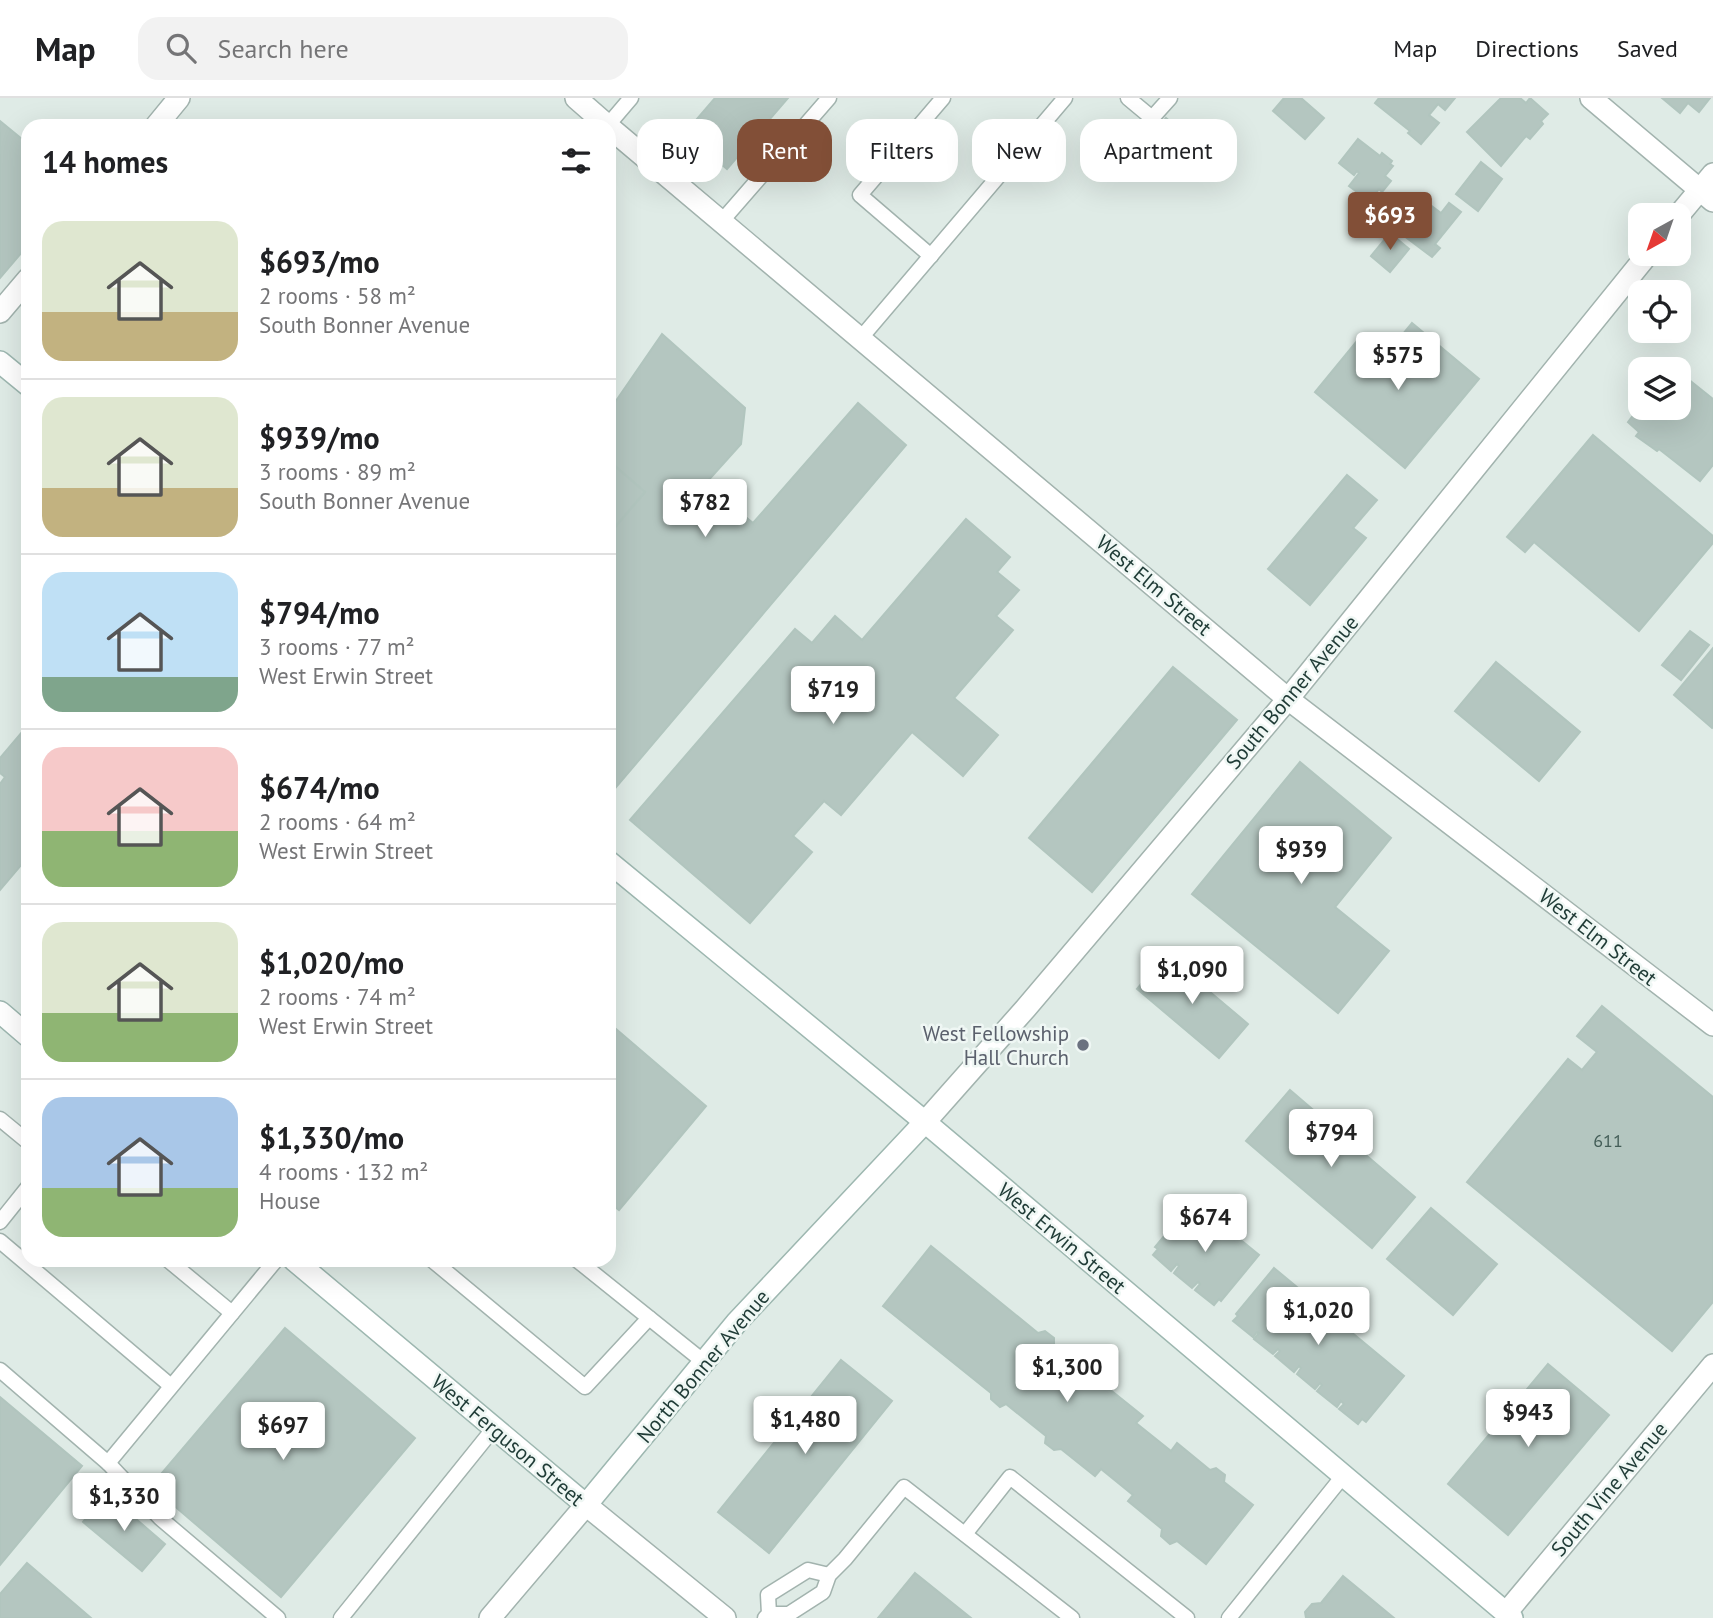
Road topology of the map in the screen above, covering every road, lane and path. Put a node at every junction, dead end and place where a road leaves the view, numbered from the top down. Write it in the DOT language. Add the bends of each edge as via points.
graph roads {
  1 [pos="179,98"];
  2 [pos="576,98"];
  3 [pos="631,98"];
  4 [pos="829,98"];
  5 [pos="943,98"];
  6 [pos="1065,98"];
  7 [pos="1128,98"];
  8 [pos="1170,98"];
  9 [pos="1591,98"];
  10 [pos="162,119"];
  11 [pos="600,119"];
  12 [pos="614,119"];
  13 [pos="616,133"];
  14 [pos="1709,188"];
  15 [pos="1691,204"];
  16 [pos="722,222"];
  17 [pos="931,256"];
  18 [pos="1638,266"];
  19 [pos="21,287"];
  20 [pos="0,312"];
  21 [pos="860,339"];
  22 [pos="0,362"];
  23 [pos="21,379"];
  24 [pos="1288,699"];
  25 [pos="616,868"];
  26 [pos="0,1012"];
  27 [pos="1713,1025"];
  28 [pos="21,1030"];
  29 [pos="0,1119"];
  30 [pos="925,1122"];
  31 [pos="21,1136"];
  32 [pos="21,1196"];
  33 [pos="0,1222"];
  34 [pos="0,1241"];
  35 [pos="21,1259"];
  36 [pos="30,1267"];
  37 [pos="176,1267"];
  38 [pos="270,1267"];
  39 [pos="308,1267"];
  40 [pos="440,1267"];
  41 [pos="587,1267"];
  42 [pos="232,1313"];
  43 [pos="649,1318"];
  44 [pos="704,1362"];
  45 [pos="1713,1364"];
  46 [pos="0,1370"];
  47 [pos="171,1387"];
  48 [pos="494,1428"];
  49 [pos="108,1463"];
  50 [pos="1343,1476"];
  51 [pos="586,1505"];
  52 [pos="965,1534"];
  53 [pos="829,1575"];
  54 [pos="767,1616"];
  55 [pos="1509,1616"];
  56 [pos="278,1618"];
  57 [pos="341,1618"];
  58 [pos="490,1618"];
  59 [pos="725,1618"];
  60 [pos="1072,1618"];
  61 [pos="1187,1618"];
  62 [pos="1229,1618"];
  1 -- 10 [label="street"];
  2 -- 11 [label="street, West Elm Street"];
  3 -- 12 [label="lane"];
  4 -- 16 [label="lane"];
  5 -- 17 [label="lane" via="859,195"];
  6 -- 17 [label="lane"];
  7 -- 8 [label="lane" via="1152,118"];
  9 -- 14 [label="street"];
  13 -- 16 [label="street, West Elm Street"];
  14 -- 15 [label="street"];
  16 -- 21 [label="street, West Elm Street"];
  17 -- 21 [label="lane"];
  18 -- 24 [label="street, South Bonner Avenue"];
  19 -- 20 [label="street"];
  21 -- 24 [label="street, West Elm Street"];
  22 -- 23 [label="street"];
  24 -- 27 [label="street, West Elm Street"];
  24 -- 30 [label="street, South Bonner Avenue"];
  25 -- 30 [label="street, West Erwin Street"];
  26 -- 28 [label="street"];
  29 -- 31 [label="lane"];
  30 -- 44 [label="street, North Bonner Avenue"];
  30 -- 50 [label="street, West Erwin Street"];
  32 -- 33 [label="lane"];
  34 -- 35 [label="lane"];
  36 -- 47 [label="lane"];
  37 -- 42 [label="lane"];
  38 -- 42 [label="lane"];
  39 -- 48 [label="street, West Ferguson Street"];
  40 -- 43 [label="lane" via="585,1387"];
  41 -- 43 [label="lane"];
  42 -- 47 [label="lane"];
  43 -- 44 [label="lane"];
  44 -- 51 [label="street, North Bonner Avenue"];
  45 -- 55 [label="street, South Vine Avenue"];
  46 -- 49 [label="lane"];
  47 -- 49 [label="lane"];
  48 -- 51 [label="street, West Ferguson Street"];
  48 -- 57 [label="lane"];
  49 -- 56 [label="lane" via="160,1518"];
  50 -- 55 [label="street, West Erwin Street"];
  50 -- 62 [label="lane"];
  51 -- 58 [label="street, North Bonner Avenue"];
  51 -- 59 [label="street, West Ferguson Street"];
  52 -- 53 [label="lane" via="904,1487"];
  52 -- 60 [label="lane"];
  52 -- 61 [label="lane" via="1010,1477"];
  53 -- 54 [label="lane" via="823,1592 789,1614"];
  53 -- 54 [label="lane" via="808,1570 768,1595"];
}
